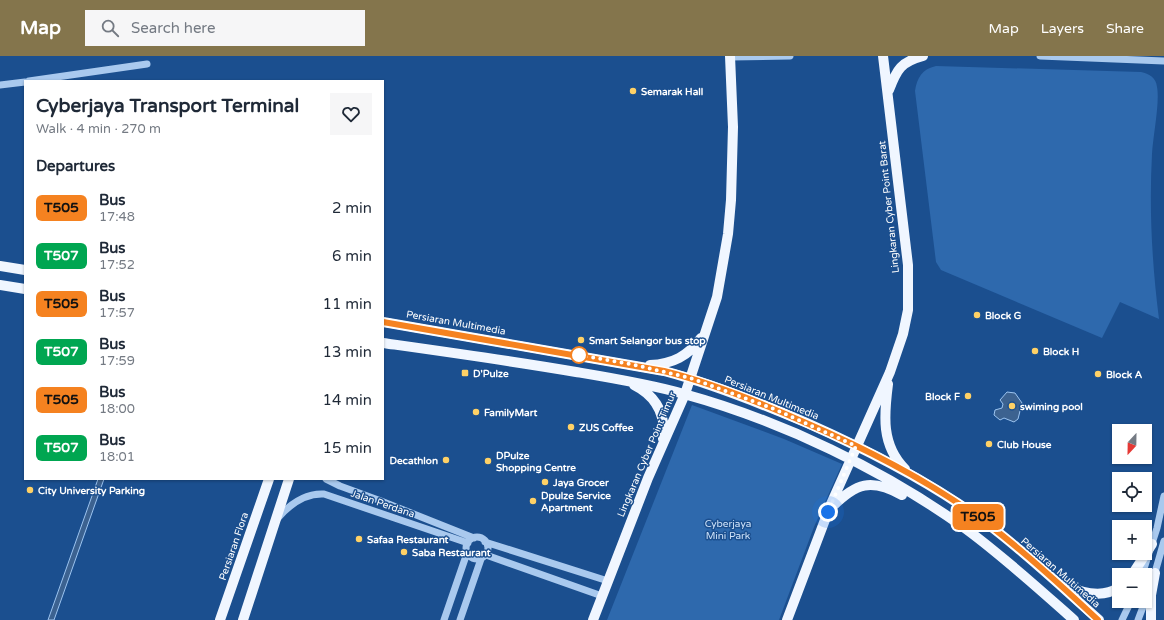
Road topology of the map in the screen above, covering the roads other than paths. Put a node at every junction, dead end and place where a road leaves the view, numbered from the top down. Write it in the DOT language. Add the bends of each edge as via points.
graph roads {
  1 [pos="730,56"];
  2 [pos="790,56"];
  3 [pos="883,56"];
  4 [pos="923,56"];
  5 [pos="1040,56"];
  6 [pos="1150,61"];
  7 [pos="1164,61"];
  8 [pos="146,64"];
  9 [pos="1164,67"];
  10 [pos="36,80"];
  11 [pos="24,82"];
  12 [pos="0,85"];
  13 [pos="888,92"];
  14 [pos="0,266"];
  15 [pos="24,270"];
  16 [pos="0,285"];
  17 [pos="24,289"];
  18 [pos="384,322"];
  19 [pos="707,328"];
  20 [pos="384,343"];
  21 [pos="426,349"];
  22 [pos="384,350"];
  23 [pos="635,365"];
  24 [pos="890,372"];
  25 [pos="690,378"];
  26 [pos="626,380"];
  27 [pos="685,394"];
  28 [pos="856,446"];
  29 [pos="661,451"];
  30 [pos="850,460"];
  31 [pos="908,472"];
  32 [pos="269,480"];
  33 [pos="289,480"];
  34 [pos="328,480"];
  35 [pos="1164,496"];
  36 [pos="828,512"];
  37 [pos="276,520"];
  38 [pos="474,538"];
  39 [pos="1164,541"];
  40 [pos="486,542"];
  41 [pos="468,543"];
  42 [pos="1152,544"];
  43 [pos="994,551"];
  44 [pos="467,553"];
  45 [pos="483,557"];
  46 [pos="1155,573"];
  47 [pos="1054,580"];
  48 [pos="608,581"];
  49 [pos="1112,590"];
  50 [pos="1042,592"];
  51 [pos="602,596"];
  52 [pos="1128,608"];
  53 [pos="220,620"];
  54 [pos="243,620"];
  55 [pos="444,620"];
  56 [pos="460,620"];
  57 [pos="593,620"];
  58 [pos="787,620"];
  59 [pos="1067,620"];
  60 [pos="1074,620"];
  61 [pos="1098,620"];
  62 [pos="1122,620"];
  63 [pos="1138,620"];
  64 [pos="1151,620"];
  1 -- 2 [label="street"];
  1 -- 19 [label="main road, Lingkaran Cyber Point Timur" via="733,127 731,200 717,297"];
  3 -- 13 [label="main road, Lingkaran Cyber Point Barat"];
  4 -- 13 [label="main road" via="911,59 900,67"];
  5 -- 6 [label="street"];
  6 -- 7 [label="street"];
  6 -- 9 [label="street"];
  8 -- 10 [label="street"];
  11 -- 12 [label="street"];
  13 -- 24 [label="main road, Lingkaran Cyber Point Barat" via="908,265 908,310"];
  14 -- 15 [label="main road"];
  16 -- 17 [label="main road"];
  18 -- 23 [label="main road, Persiaran Multimedia"];
  19 -- 23 [label="main road" via="690,352 683,357 660,364"];
  19 -- 25 [label="main road, Lingkaran Cyber Point Timur"];
  20 -- 21 [label="main road"];
  21 -- 22 [label="main road"];
  21 -- 26 [label="main road"];
  23 -- 25 [label="main road, Persiaran Multimedia"];
  24 -- 28 [label="main road, Lingkaran Cyber Point Barat"];
  24 -- 31 [label="main road" via="884,414 885,425 893,451"];
  25 -- 27 [label="main road, Lingkaran Cyber Point Timur"];
  25 -- 28 [label="main road, Persiaran Multimedia" via="774,409"];
  26 -- 27 [label="main road"];
  26 -- 29 [label="main road" via="653,398 661,411 664,428"];
  27 -- 29 [label="main road, Lingkaran Cyber Point Timur"];
  27 -- 30 [label="main road" via="756,418"];
  28 -- 30 [label="main road, Lingkaran Cyber Point Barat"];
  28 -- 31 [label="main road, Persiaran Multimedia"];
  29 -- 48 [label="main road, Lingkaran Cyber Point Timur"];
  30 -- 36 [label="main road, Lingkaran Cyber Point Barat"];
  30 -- 43 [label="main road" via="919,498"];
  31 -- 47 [label="main road, Persiaran Multimedia" via="989,525"];
  32 -- 53 [label="main road, Persiaran Flora"];
  33 -- 37 [label="main road"];
  34 -- 38 [label="street, Jalan Perdana"];
  35 -- 42 [label="street"];
  36 -- 43 [label="main road" via="855,487 871,484 880,486 922,506"];
  36 -- 58 [label="main road, Lingkaran Cyber Point Barat"];
  37 -- 41 [label="street, Jalan Perdana" via="296,502 311,495 324,494"];
  37 -- 54 [label="main road"];
  38 -- 40 [label="street, Jalan Perdana"];
  38 -- 41 [label="street"];
  39 -- 46 [label="street"];
  40 -- 45 [label="street" via="488,548"];
  40 -- 48 [label="street, Jalan Perdana"];
  41 -- 44 [label="street"];
  43 -- 50 [label="main road"];
  44 -- 45 [label="street" via="472,558"];
  44 -- 55 [label="street"];
  45 -- 51 [label="street"];
  45 -- 56 [label="street"];
  46 -- 63 [label="street"];
  46 -- 64 [label="main road" via="1151,595"];
  47 -- 49 [label="main road" via="1086,593 1107,593"];
  47 -- 61 [label="main road, Persiaran Multimedia"];
  48 -- 51 [label="main road, Lingkaran Cyber Point Timur"];
  50 -- 59 [label="main road"];
  50 -- 60 [label="main road"];
  51 -- 57 [label="main road, Lingkaran Cyber Point Timur"];
  52 -- 62 [label="street"];
}
